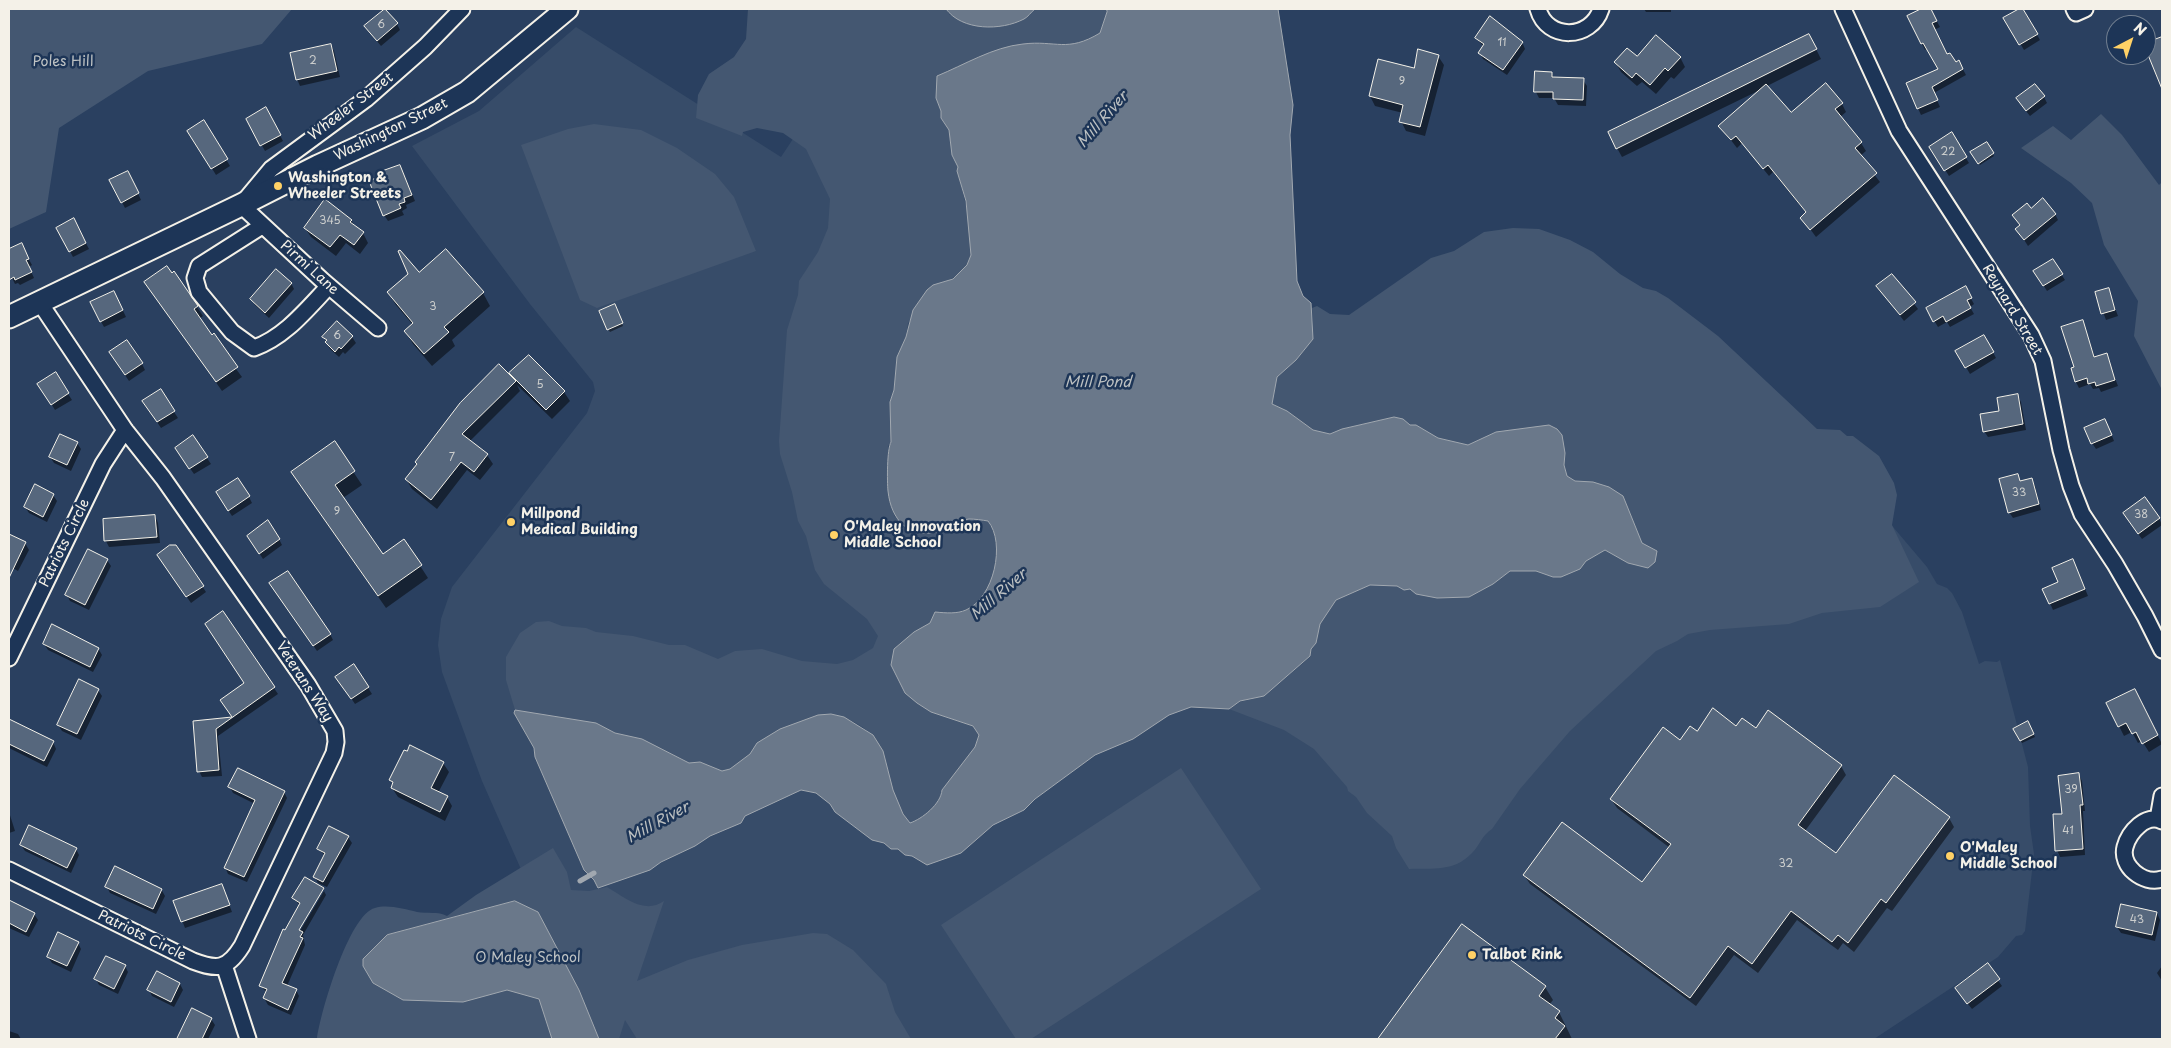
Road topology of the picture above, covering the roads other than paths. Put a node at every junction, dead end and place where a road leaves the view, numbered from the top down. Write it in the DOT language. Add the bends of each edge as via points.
graph roads {
  1 [pos="462,9"];
  2 [pos="567,9"];
  3 [pos="1538,9"];
  4 [pos="1601,9"];
  5 [pos="1843,9"];
  6 [pos="241,205"];
  7 [pos="262,226"];
  8 [pos="329,286"];
  9 [pos="40,303"];
  10 [pos="9,317"];
  11 [pos="378,328"];
  12 [pos="125,430"];
  13 [pos="2162,650"];
  14 [pos="9,658"];
  15 [pos="2162,796"];
  16 [pos="2160,820"];
  17 [pos="9,870"];
  18 [pos="2162,879"];
  19 [pos="224,965"];
  20 [pos="248,1039"];
  1 -- 6 [label="street, Wheeler Street" via="366,99 271,169"];
  2 -- 6 [label="main road, Washington Street" via="467,92 422,118"];
  3 -- 4 [label="street" via="1548,25 1559,32 1572,34 1594,22"];
  5 -- 13 [label="street, Reynard Street" via="1899,132 2031,336 2043,361 2061,450 2082,514 2115,564"];
  6 -- 7 [label="street, Pirmi Lane"];
  6 -- 9 [label="main road, Washington Street"];
  7 -- 8 [label="street, Pirmi Lane"];
  7 -- 8 [label="street" via="199,266 195,278 199,292 232,332 254,348 266,344 282,334"];
  8 -- 11 [label="street, Pirmi Lane"];
  9 -- 10 [label="main road, Washington Street"];
  9 -- 12 [label="street, Veterans Way"];
  12 -- 14 [label="street, Patriots Circle" via="103,464"];
  12 -- 19 [label="street, Veterans Way" via="163,478 308,685 335,731 334,754 242,946 236,956"];
  15 -- 16 [label="street"];
  16 -- 18 [label="street" via="2144,821 2132,832 2124,848 2128,863 2138,877 2154,881"];
  17 -- 19 [label="street, Patriots Circle" via="193,960 212,968"];
  19 -- 20 [label="street"];
}
